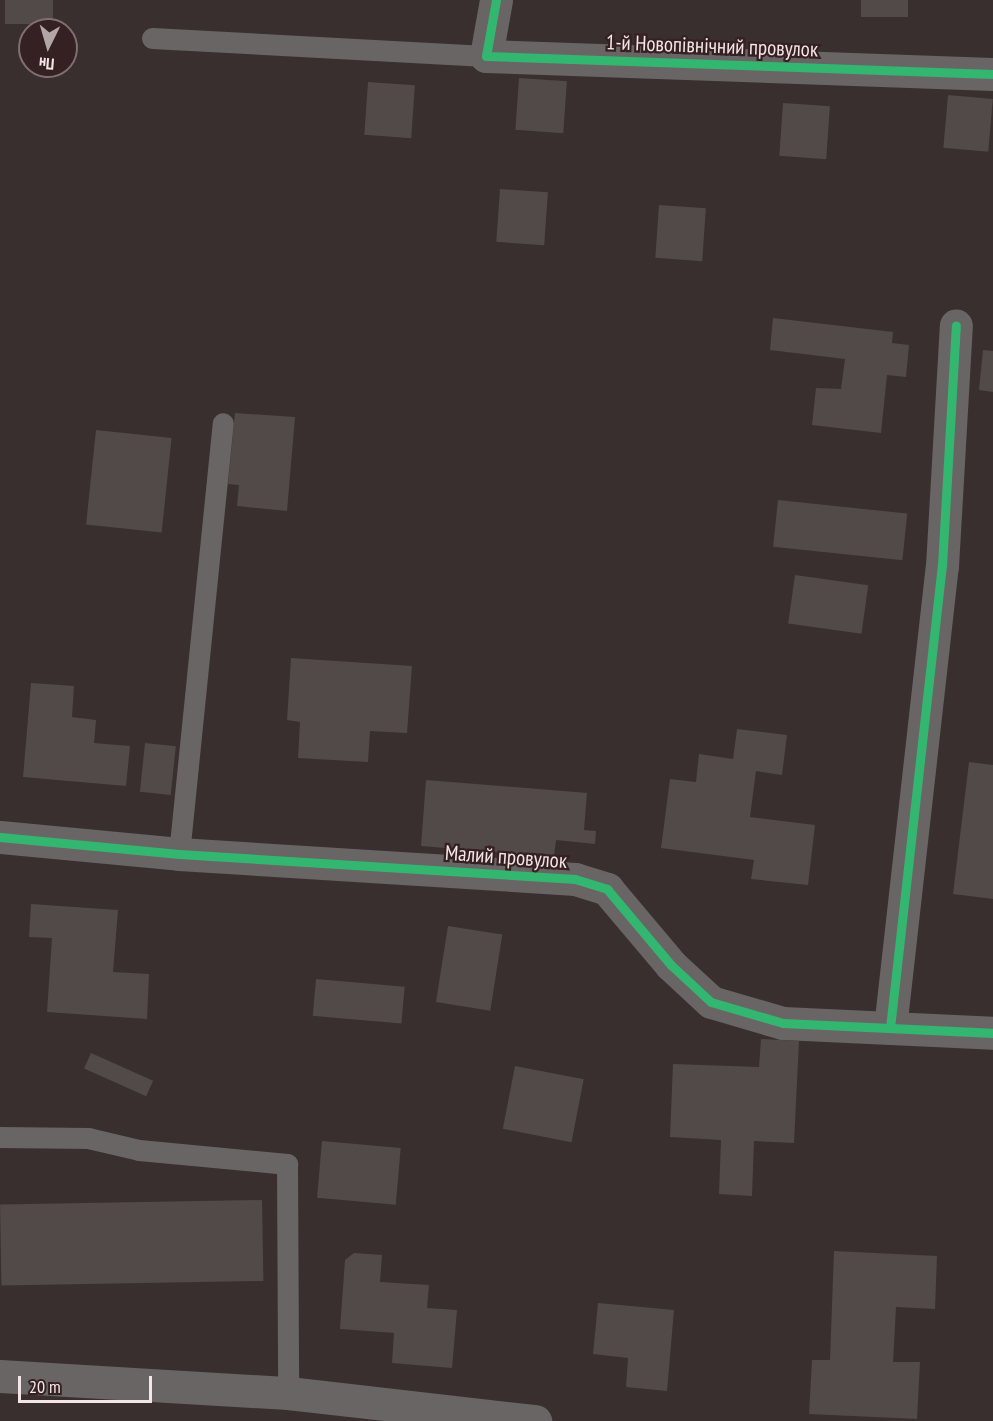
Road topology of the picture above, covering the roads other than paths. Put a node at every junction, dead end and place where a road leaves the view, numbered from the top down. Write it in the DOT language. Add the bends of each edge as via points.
graph roads {
  1 [pos="496,0"];
  2 [pos="152,38"];
  3 [pos="486,56"];
  4 [pos="993,74"];
  5 [pos="956,324"];
  6 [pos="223,423"];
  7 [pos="0,837"];
  8 [pos="179,854"];
  9 [pos="891,1028"];
  10 [pos="993,1034"];
  11 [pos="0,1137"];
  12 [pos="0,1376"];
  13 [pos="288,1393"];
  14 [pos="535,1421"];
  1 -- 3 [label="street"];
  2 -- 3 [label="lane"];
  3 -- 4 [label="street, 1-й Новопівнічний провулок"];
  5 -- 9 [label="street" via="942,566"];
  6 -- 8 [label="lane"];
  7 -- 8 [label="street, Малий провулок"];
  8 -- 9 [label="street, Малий провулок" via="575,879 607,889 671,965 711,1002 783,1023"];
  9 -- 10 [label="street, Малий провулок"];
  11 -- 13 [label="lane" via="88,1138 139,1150 287,1164"];
  12 -- 13 [label="street"];
  13 -- 14 [label="street"];
}
